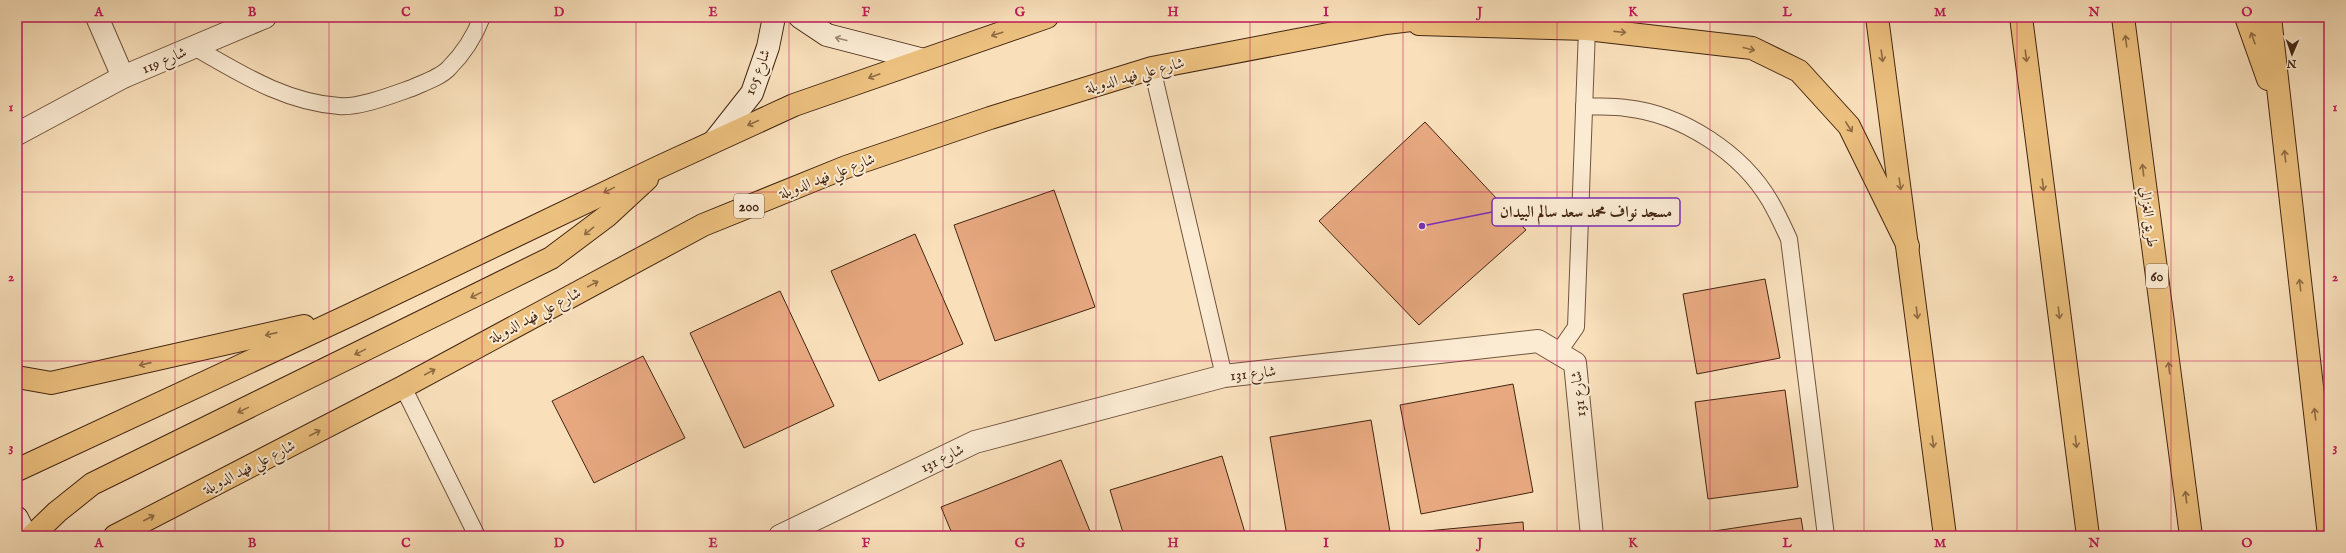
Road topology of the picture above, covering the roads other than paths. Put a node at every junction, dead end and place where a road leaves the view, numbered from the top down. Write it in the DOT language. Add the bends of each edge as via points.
graph roads {
  1 [pos="97,17"];
  2 [pos="265,17"];
  3 [pos="482,17"];
  4 [pos="774,17"];
  5 [pos="800,17"];
  6 [pos="1047,17"];
  7 [pos="1436,17"];
  8 [pos="1877,17"];
  9 [pos="2021,17"];
  10 [pos="2123,17"];
  11 [pos="2246,17"];
  12 [pos="2270,17"];
  13 [pos="1386,23"];
  14 [pos="1586,29"];
  15 [pos="194,47"];
  16 [pos="920,59"];
  17 [pos="1152,68"];
  18 [pos="123,77"];
  19 [pos="1584,106"];
  20 [pos="2280,114"];
  21 [pos="17,134"];
  22 [pos="715,140"];
  23 [pos="659,166"];
  24 [pos="1908,246"];
  25 [pos="350,315"];
  26 [pos="1558,353"];
  27 [pos="1224,376"];
  28 [pos="17,377"];
  29 [pos="403,387"];
  30 [pos="17,470"];
  31 [pos="17,518"];
  32 [pos="26,536"];
  33 [pos="32,536"];
  34 [pos="115,536"];
  35 [pos="477,536"];
  36 [pos="780,536"];
  37 [pos="1592,536"];
  38 [pos="1826,536"];
  39 [pos="1945,536"];
  40 [pos="2088,536"];
  41 [pos="2191,536"];
  42 [pos="2329,536"];
  1 -- 18 [label="street, شارع 119"];
  2 -- 15 [label="street, شارع 119"];
  3 -- 15 [label="lane" via="476,31 449,69 419,85 385,98 340,106 299,99 264,87"];
  4 -- 22 [label="street, شارع 105" via="768,47 752,93"];
  16 -- 5 [label="street, one-way" via="827,35"];
  6 -- 16 [label="main road, one-way"];
  7 -- 13 [label="main road, شارع علي فهد الدويلة / 200"];
  8 -- 24 [label="main road, one-way"];
  9 -- 40 [label="main road, one-way"];
  41 -- 10 [label="main road, طريق الغزالي / 60, one-way"];
  20 -- 11 [label="main road, one-way"];
  12 -- 20 [label="main road"];
  13 -- 14 [label="main road"];
  13 -- 17 [label="main road, شارع علي فهد الدويلة / 200"];
  14 -- 19 [label="lane"];
  14 -- 24 [label="main road, one-way" via="1752,48 1799,71 1849,126"];
  15 -- 18 [label="street, شارع 119"];
  16 -- 22 [label="main road, one-way" via="794,105"];
  17 -- 27 [label="lane"];
  29 -- 17 [label="main road, شارع علي فهد الدويلة / 200, one-way" via="703,225 846,167 990,118"];
  18 -- 21 [label="street"];
  19 -- 26 [label="lane" via="1576,327"];
  19 -- 38 [label="lane" via="1627,108 1676,122 1708,138 1743,166 1770,200 1789,239"];
  42 -- 20 [label="main road, one-way"];
  22 -- 23 [label="main road"];
  23 -- 25 [label="main road, one-way"];
  23 -- 33 [label="main road, one-way" via="607,216 551,258 92,484"];
  24 -- 39 [label="main road, one-way"];
  25 -- 28 [label="main road, one-way" via="51,384"];
  25 -- 30 [label="main road"];
  26 -- 27 [label="street, شارع 131" via="1538,341"];
  26 -- 37 [label="street, شارع 131" via="1575,363"];
  27 -- 36 [label="street, شارع 131" via="975,442"];
  34 -- 29 [label="main road, شارع علي فهد الدويلة / 200, one-way"];
  29 -- 35 [label="lane"];
  31 -- 32 [label="street"];
}
